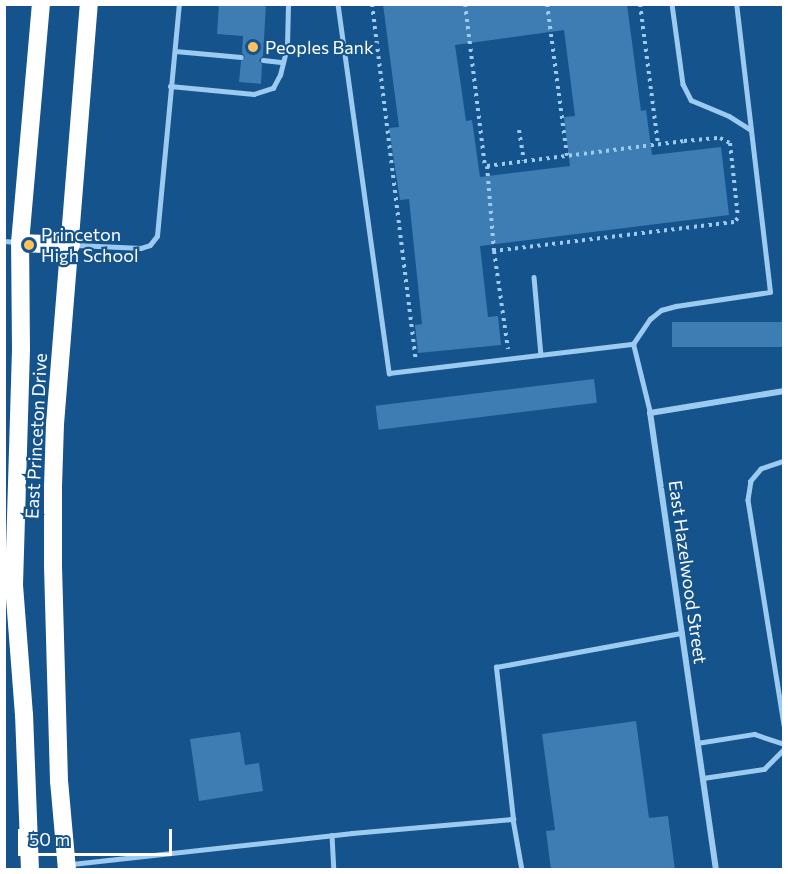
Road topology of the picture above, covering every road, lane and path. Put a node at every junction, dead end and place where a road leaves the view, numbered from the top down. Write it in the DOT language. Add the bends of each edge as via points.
graph roads {
  1 [pos="41,4"];
  2 [pos="89,4"];
  3 [pos="179,4"];
  4 [pos="288,4"];
  5 [pos="338,4"];
  6 [pos="372,4"];
  7 [pos="465,4"];
  8 [pos="547,4"];
  9 [pos="640,4"];
  10 [pos="672,4"];
  11 [pos="736,4"];
  12 [pos="175,51"];
  13 [pos="241,57"];
  14 [pos="262,60"];
  15 [pos="283,62"];
  16 [pos="170,86"];
  17 [pos="519,130"];
  18 [pos="751,130"];
  19 [pos="658,145"];
  20 [pos="567,156"];
  21 [pos="524,161"];
  22 [pos="485,168"];
  23 [pos="12,242"];
  24 [pos="71,245"];
  25 [pos="494,251"];
  26 [pos="534,277"];
  27 [pos="633,344"];
  28 [pos="541,355"];
  29 [pos="509,359"];
  30 [pos="418,370"];
  31 [pos="783,391"];
  32 [pos="650,413"];
  33 [pos="783,461"];
  34 [pos="682,633"];
  35 [pos="783,725"];
  36 [pos="697,743"];
  37 [pos="783,746"];
  38 [pos="703,778"];
  39 [pos="513,819"];
  40 [pos="332,835"];
  41 [pos="67,867"];
  42 [pos="30,870"];
  43 [pos="334,870"];
  44 [pos="522,870"];
  45 [pos="716,870"];
  1 -- 23 [label="highway, East Princeton Drive"];
  2 -- 24 [label="highway, East Princeton Drive"];
  3 -- 12 [label="lane"];
  4 -- 15 [label="lane"];
  5 -- 30 [label="lane" via="389,373"];
  6 -- 30 [label="path"];
  7 -- 22 [label="path"];
  8 -- 20 [label="path"];
  9 -- 19 [label="path"];
  10 -- 18 [label="lane" via="683,84 691,100"];
  11 -- 18 [label="lane"];
  12 -- 13 [label="lane"];
  12 -- 16 [label="lane"];
  14 -- 15 [label="lane"];
  15 -- 16 [label="lane" via="273,88 265,92"];
  16 -- 24 [label="lane" via="157,236 141,248"];
  17 -- 21 [label="path"];
  18 -- 27 [label="lane" via="770,292 661,310"];
  19 -- 20 [label="path"];
  19 -- 25 [label="path" via="720,138 729,141 737,220"];
  20 -- 21 [label="path"];
  21 -- 22 [label="path"];
  22 -- 25 [label="path"];
  23 -- 24 [label="highway"];
  23 -- 42 [label="highway, East Princeton Drive" via="21,350 14,585"];
  24 -- 41 [label="highway, East Princeton Drive" via="55,424 52,565 59,781"];
  25 -- 29 [label="path"];
  26 -- 28 [label="lane"];
  27 -- 28 [label="lane"];
  27 -- 32 [label="lane"];
  28 -- 29 [label="lane"];
  29 -- 30 [label="lane"];
  31 -- 32 [label="street"];
  32 -- 34 [label="street, East Hazelwood Street"];
  33 -- 35 [label="lane" via="761,469 751,481 748,500"];
  34 -- 36 [label="street, East Hazelwood Street"];
  34 -- 39 [label="lane" via="496,667"];
  36 -- 37 [label="lane" via="754,734"];
  36 -- 38 [label="street, East Hazelwood Street"];
  37 -- 38 [label="lane" via="764,769"];
  38 -- 45 [label="street, East Hazelwood Street"];
  39 -- 40 [label="lane"];
  39 -- 44 [label="lane"];
  40 -- 41 [label="lane"];
  40 -- 43 [label="lane"];
}
